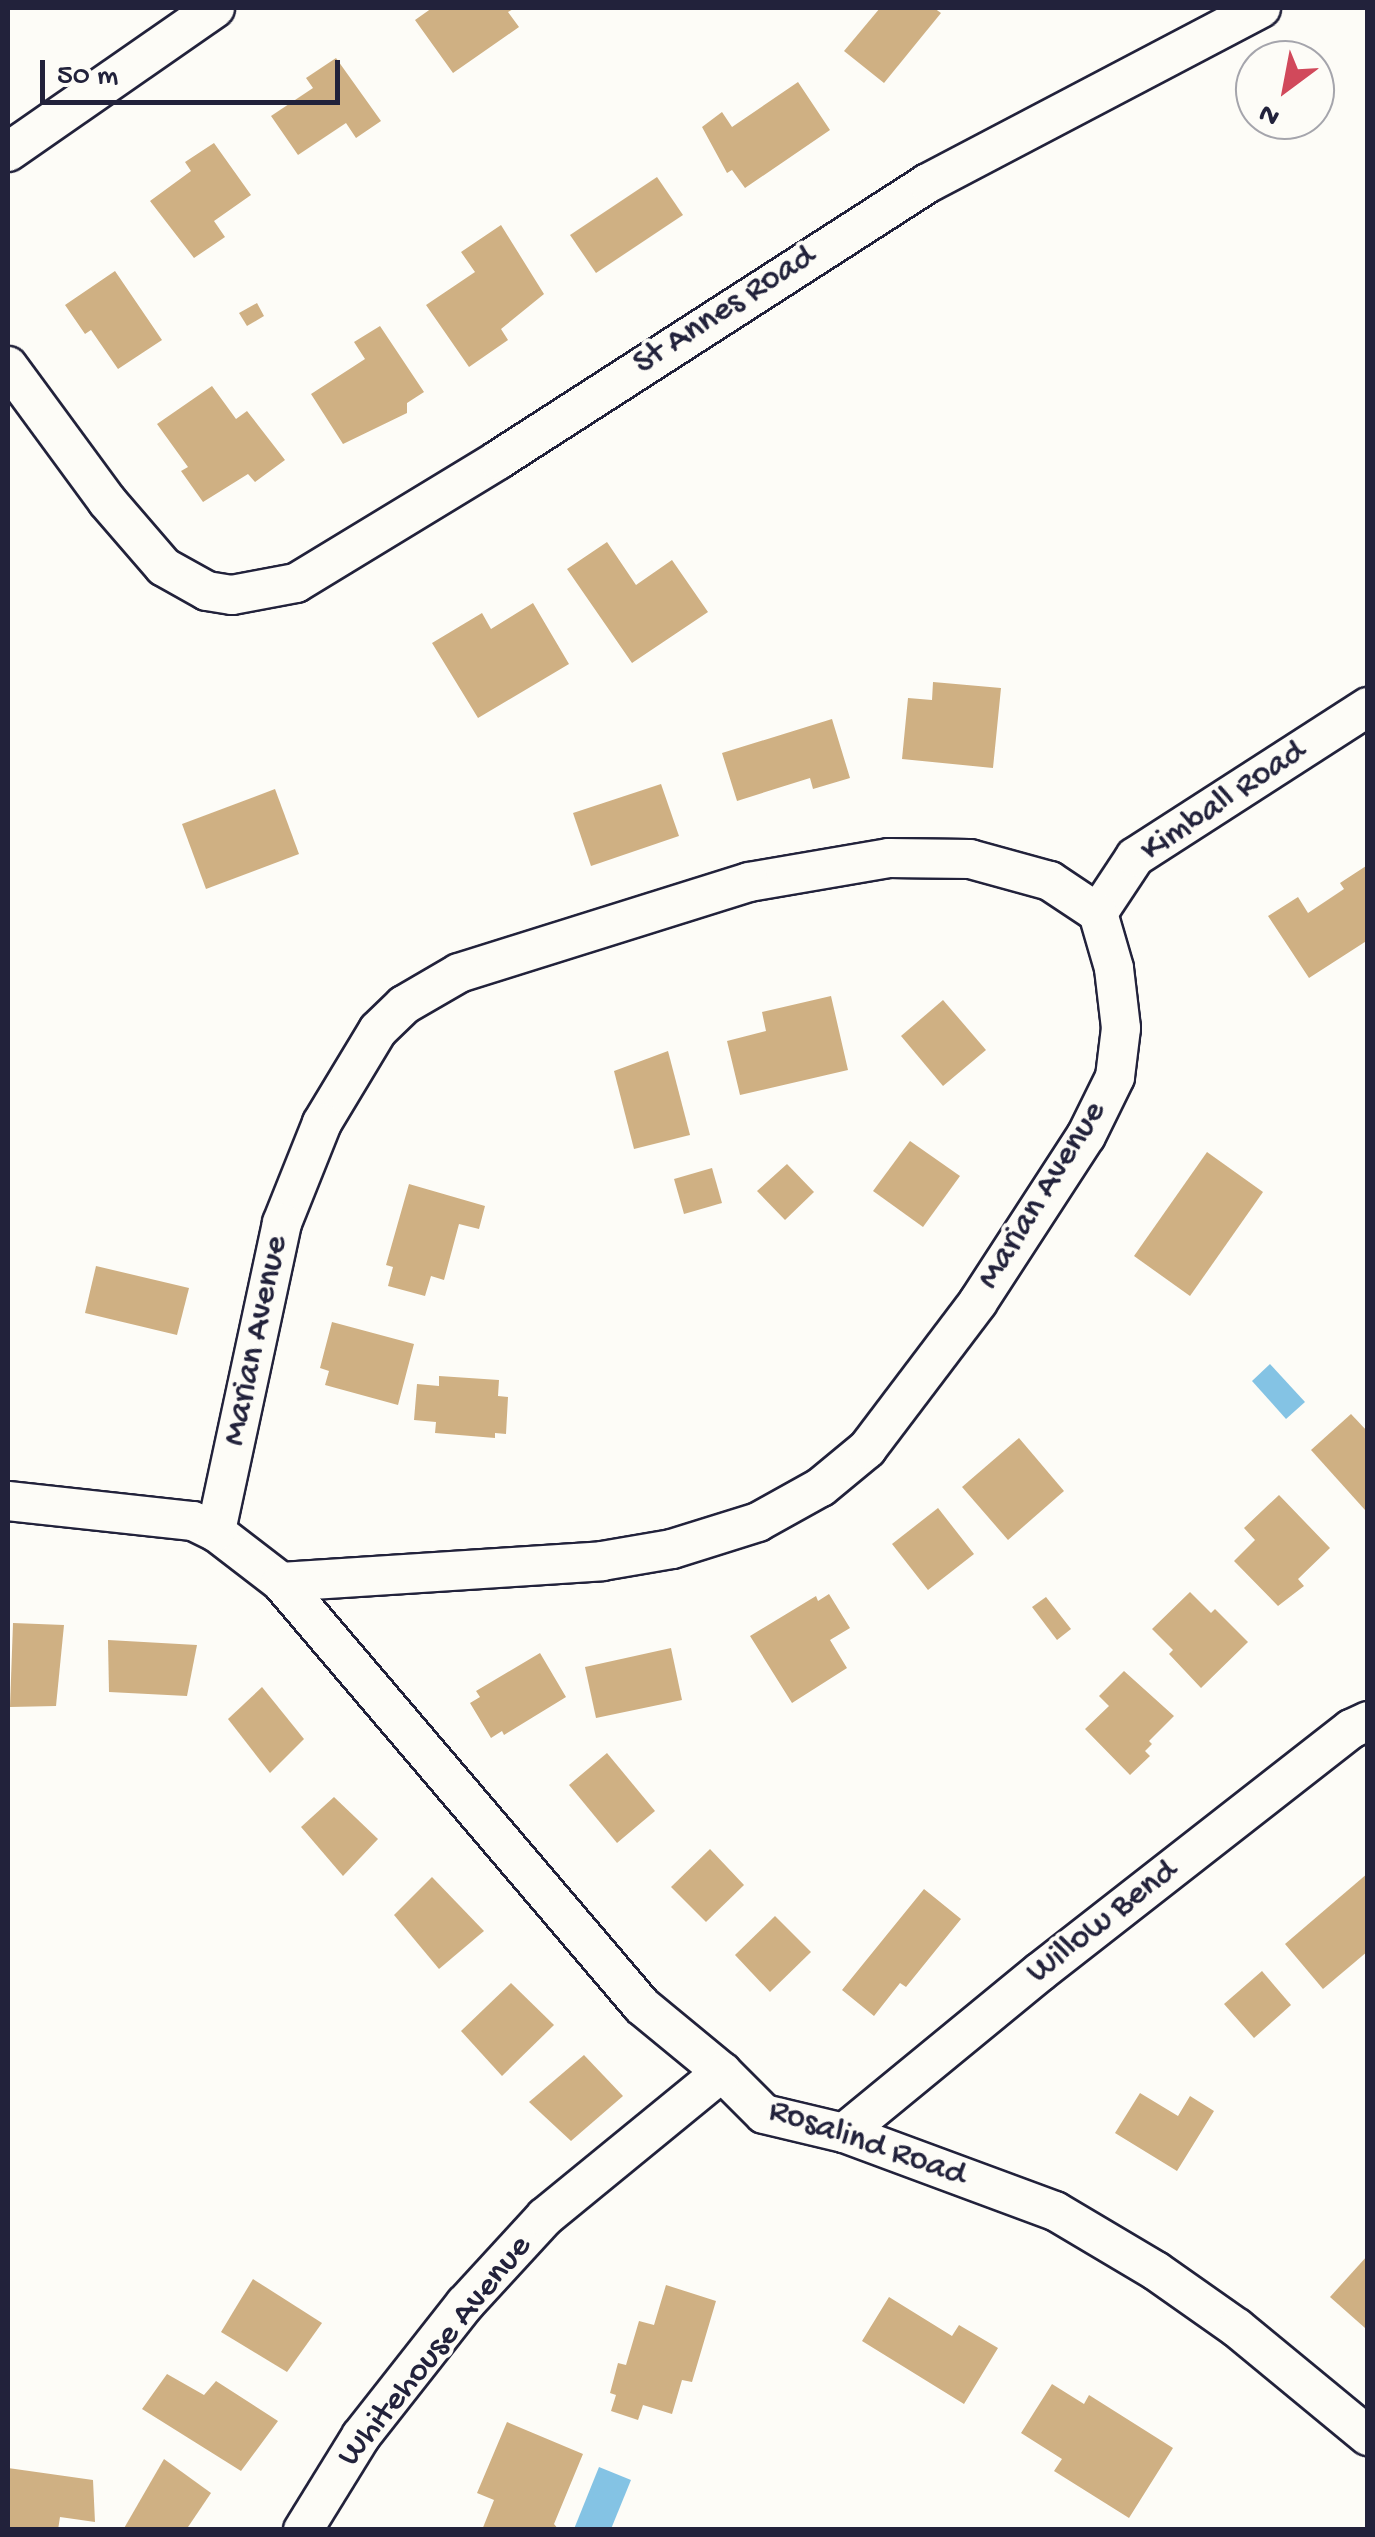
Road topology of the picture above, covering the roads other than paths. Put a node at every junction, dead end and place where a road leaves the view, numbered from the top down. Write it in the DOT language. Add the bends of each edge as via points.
graph roads {
  1 [pos="214,8"];
  2 [pos="1261,8"];
  3 [pos="8,152"];
  4 [pos="8,366"];
  5 [pos="1368,708"];
  6 [pos="1098,913"];
  7 [pos="8,1501"];
  8 [pos="216,1532"];
  9 [pos="281,1582"];
  10 [pos="1368,1721"];
  11 [pos="722,2072"];
  12 [pos="844,2133"];
  13 [pos="1368,2436"];
  14 [pos="303,2530"];
  1 -- 3 [label="street"];
  2 -- 4 [label="street, St Annes Road" via="928,183 296,583 232,596 164,567"];
  5 -- 6 [label="street, Kimball Road" via="1135,857"];
  6 -- 8 [label="street, Marian Avenue" via="1050,881 970,859 889,858 749,882 459,973 404,1005 378,1030 322,1123 282,1223"];
  6 -- 9 [label="street, Marian Avenue" via="1121,1028 1115,1076 1086,1136 989,1286 867,1450 821,1487 758,1522 672,1549 602,1561"];
  7 -- 8 [label="street" via="193,1521"];
  8 -- 9 [label="street"];
  9 -- 11 [label="street, Rosalind Road" via="642,2006"];
  10 -- 12 [label="street, Willow Bend"];
  11 -- 12 [label="street, Rosalind Road" via="764,2114"];
  11 -- 14 [label="street, Whitehouse Avenue" via="545,2217 478,2290 361,2436"];
  12 -- 13 [label="street, Rosalind Road" via="1055,2211 1237,2328"];
}
